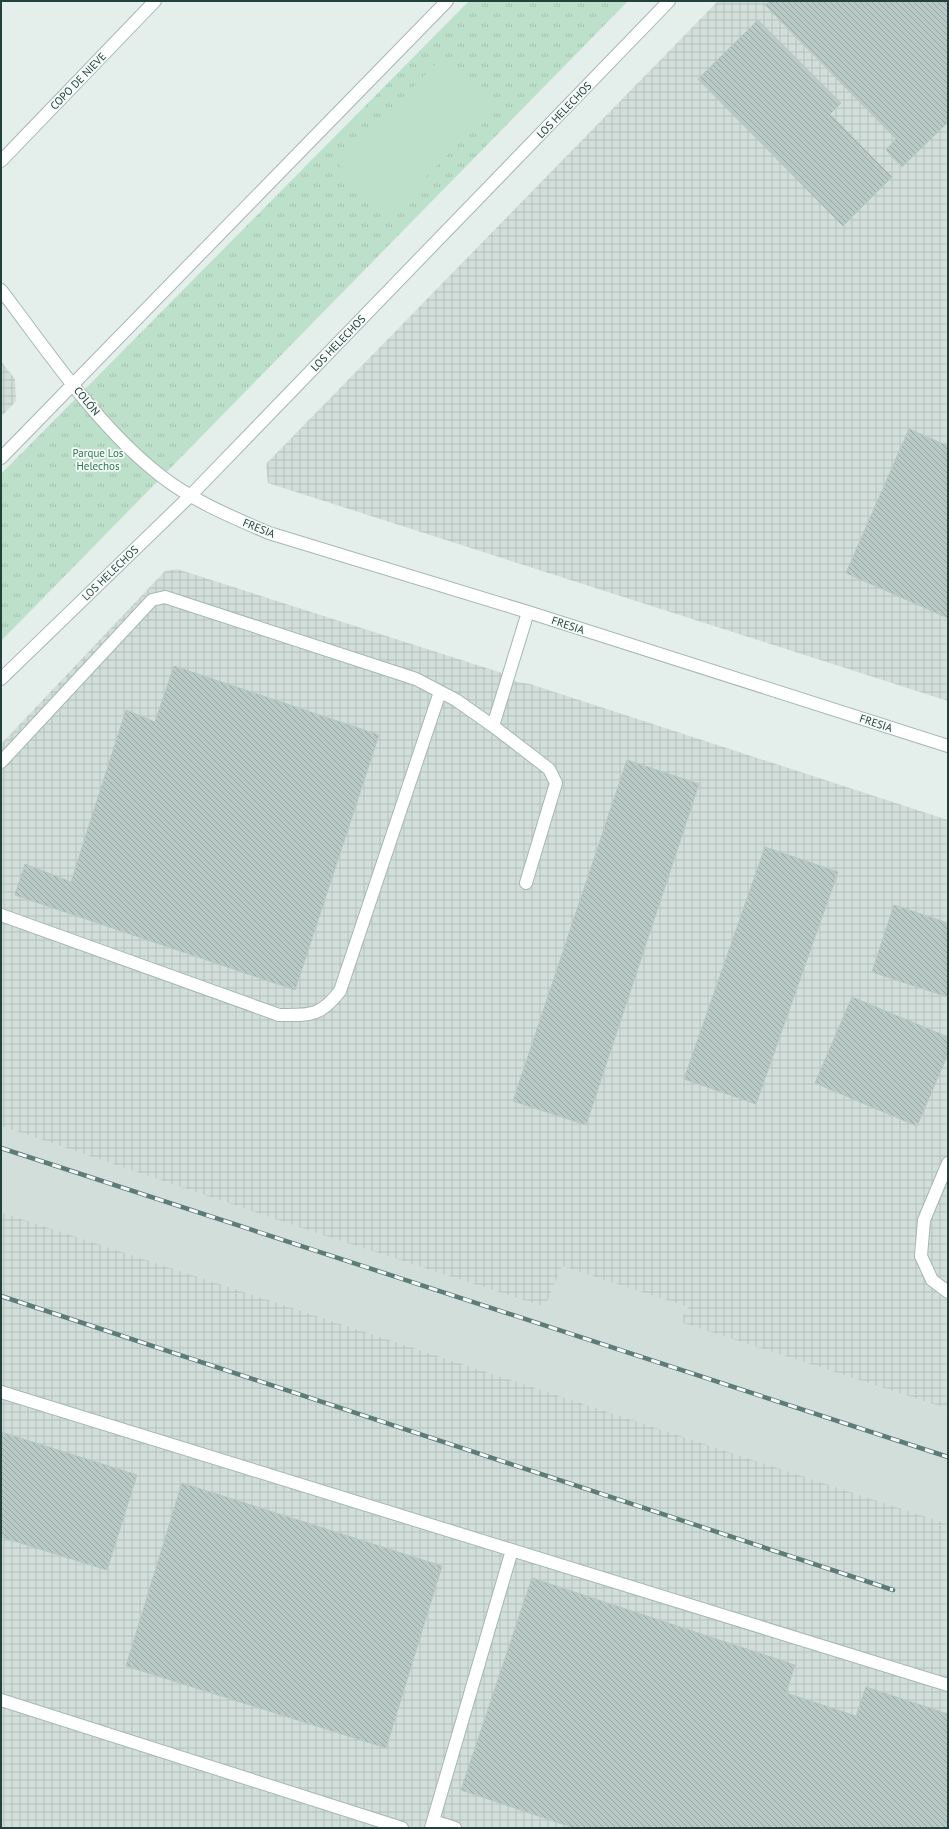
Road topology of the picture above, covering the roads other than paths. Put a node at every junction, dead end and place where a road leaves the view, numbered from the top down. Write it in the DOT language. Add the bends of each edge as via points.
graph roads {
  1 [pos="155,1"];
  2 [pos="448,1"];
  3 [pos="669,1"];
  4 [pos="1,161"];
  5 [pos="1,290"];
  6 [pos="73,385"];
  7 [pos="1,458"];
  8 [pos="191,495"];
  9 [pos="528,612"];
  10 [pos="1,679"];
  11 [pos="440,692"];
  12 [pos="493,726"];
  13 [pos="948,746"];
  14 [pos="1,762"];
  15 [pos="526,883"];
  16 [pos="1,915"];
  17 [pos="948,1163"];
  18 [pos="948,1292"];
  19 [pos="1,1392"];
  20 [pos="512,1550"];
  21 [pos="948,1685"];
  22 [pos="1,1700"];
  23 [pos="432,1824"];
  24 [pos="402,1828"];
  25 [pos="455,1828"];
  1 -- 4 [label="street, COPO DE NIEVE"];
  2 -- 6 [label="street"];
  3 -- 8 [label="street, LOS HELECHOS"];
  5 -- 6 [label="street, COLÓN"];
  6 -- 7 [label="street"];
  6 -- 8 [label="street, COLÓN" via="129,448 162,476"];
  8 -- 9 [label="street, FRESIA" via="269,533"];
  8 -- 10 [label="street, LOS HELECHOS"];
  9 -- 12 [label="street"];
  9 -- 13 [label="street, FRESIA"];
  11 -- 12 [label="street"];
  11 -- 14 [label="street" via="416,680 164,596 152,600"];
  11 -- 16 [label="street" via="340,991 330,1004 317,1013 279,1015"];
  12 -- 15 [label="street" via="549,769 556,782"];
  17 -- 18 [label="street" via="924,1220 921,1256 932,1280"];
  19 -- 20 [label="street"];
  20 -- 21 [label="street"];
  20 -- 23 [label="street"];
  22 -- 24 [label="street"];
  23 -- 25 [label="street"];
}
